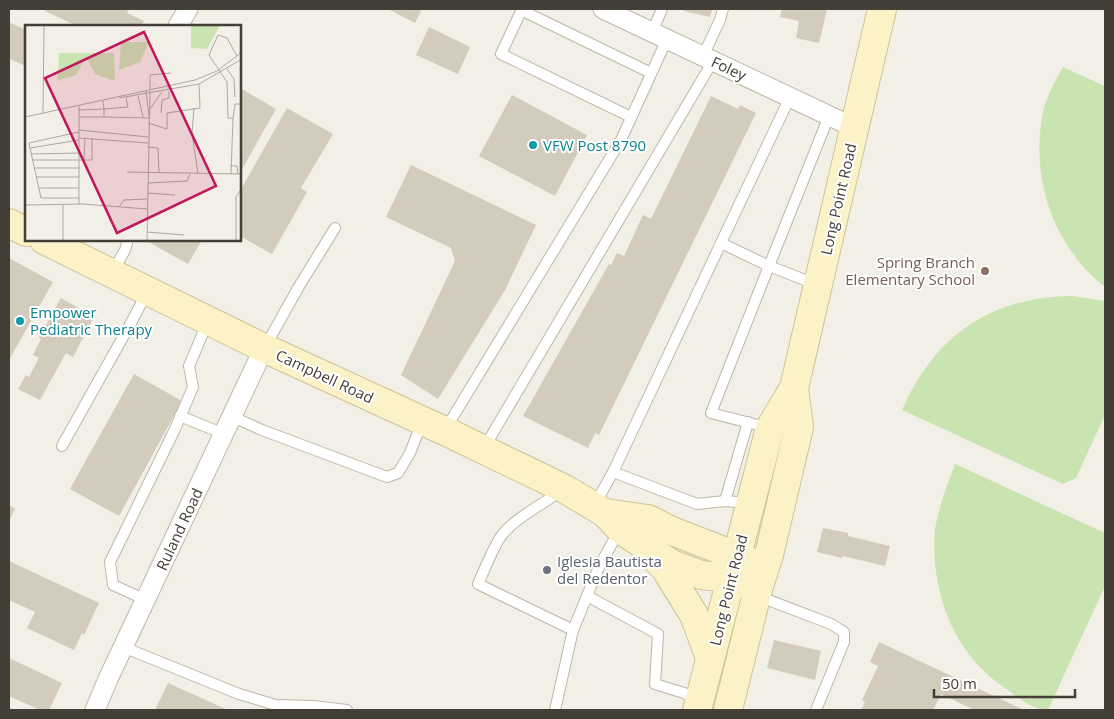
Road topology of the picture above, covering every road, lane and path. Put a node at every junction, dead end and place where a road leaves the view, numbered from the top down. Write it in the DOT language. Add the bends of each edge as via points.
graph roads {
  1 [pos="188,9"];
  2 [pos="522,9"];
  3 [pos="602,9"];
  4 [pos="662,9"];
  5 [pos="723,9"];
  6 [pos="882,9"];
  7 [pos="179,25"];
  8 [pos="659,36"];
  9 [pos="708,59"];
  10 [pos="651,73"];
  11 [pos="790,97"];
  12 [pos="829,116"];
  13 [pos="631,117"];
  14 [pos="855,128"];
  15 [pos="9,223"];
  16 [pos="335,228"];
  17 [pos="25,231"];
  18 [pos="128,241"];
  19 [pos="52,242"];
  20 [pos="721,244"];
  21 [pos="769,266"];
  22 [pos="112,273"];
  23 [pos="818,285"];
  24 [pos="148,291"];
  25 [pos="208,321"];
  26 [pos="264,348"];
  27 [pos="794,388"];
  28 [pos="180,416"];
  29 [pos="232,417"];
  30 [pos="759,425"];
  31 [pos="434,426"];
  32 [pos="224,434"];
  33 [pos="62,446"];
  34 [pos="484,449"];
  35 [pos="612,472"];
  36 [pos="565,489"];
  37 [pos="738,502"];
  38 [pos="614,522"];
  39 [pos="734,566"];
  40 [pos="760,584"];
  41 [pos="587,596"];
  42 [pos="146,600"];
  43 [pos="573,630"];
  44 [pos="123,646"];
  45 [pos="710,658"];
  46 [pos="698,705"];
  47 [pos="95,710"];
  48 [pos="347,710"];
  49 [pos="555,710"];
  50 [pos="728,710"];
  51 [pos="816,710"];
  1 -- 7 [label="street"];
  2 -- 10 [label="lane"];
  2 -- 13 [label="lane" via="501,54"];
  3 -- 8 [label="street, Foley"];
  4 -- 8 [label="lane"];
  5 -- 9 [label="lane"];
  6 -- 14 [label="main road, Long Point Road"];
  8 -- 9 [label="street, Foley"];
  8 -- 10 [label="lane"];
  9 -- 11 [label="street, Foley"];
  9 -- 34 [label="lane"];
  10 -- 13 [label="lane"];
  11 -- 12 [label="street, Foley"];
  11 -- 20 [label="lane"];
  12 -- 14 [label="street, Foley"];
  12 -- 21 [label="lane"];
  13 -- 31 [label="lane" via="621,140"];
  14 -- 23 [label="main road, Long Point Road"];
  15 -- 17 [label="main road"];
  16 -- 26 [label="lane"];
  18 -- 22 [label="lane"];
  19 -- 22 [label="main road, Campbell Road"];
  20 -- 21 [label="lane"];
  20 -- 35 [label="lane"];
  21 -- 23 [label="lane"];
  21 -- 30 [label="lane" via="711,413"];
  22 -- 24 [label="main road, Campbell Road"];
  23 -- 27 [label="main road, Long Point Road"];
  24 -- 25 [label="main road, Campbell Road"];
  24 -- 33 [label="lane"];
  25 -- 26 [label="main road, Campbell Road"];
  25 -- 28 [label="lane" via="189,366 193,387"];
  26 -- 29 [label="street, Ruland Road"];
  26 -- 31 [label="main road, Campbell Road"];
  27 -- 30 [label="main road, Long Point Road"];
  27 -- 40 [label="main road, Long Point Road" via="799,427"];
  28 -- 32 [label="lane"];
  28 -- 42 [label="lane" via="110,562 113,584"];
  29 -- 31 [label="lane" via="387,477 398,474 410,453"];
  29 -- 32 [label="street, Ruland Road"];
  30 -- 37 [label="main road, Long Point Road"];
  31 -- 34 [label="main road, Campbell Road"];
  32 -- 42 [label="street, Ruland Road"];
  34 -- 36 [label="main road, Campbell Road"];
  35 -- 37 [label="lane" via="697,504"];
  35 -- 38 [label="lane"];
  36 -- 38 [label="main road, Campbell Road"];
  36 -- 43 [label="lane" via="524,515 502,535 478,584"];
  37 -- 39 [label="main road, Long Point Road"];
  38 -- 39 [label="main road, Campbell Road" via="648,518"];
  38 -- 39 [label="main road, Campbell Road" via="672,564 701,575"];
  38 -- 41 [label="lane"];
  38 -- 45 [label="main road" via="664,568 694,615"];
  39 -- 40 [label="main road, Campbell Road"];
  39 -- 45 [label="main road, Long Point Road"];
  40 -- 50 [label="main road, Long Point Road"];
  40 -- 51 [label="lane" via="844,632 844,642"];
  41 -- 43 [label="lane"];
  41 -- 46 [label="lane" via="658,634 655,684 684,693"];
  42 -- 44 [label="street, Ruland Road"];
  43 -- 49 [label="lane"];
  44 -- 47 [label="street, Ruland Road"];
  44 -- 48 [label="lane" via="239,694 276,705"];
  45 -- 46 [label="main road, Long Point Road"];
}
